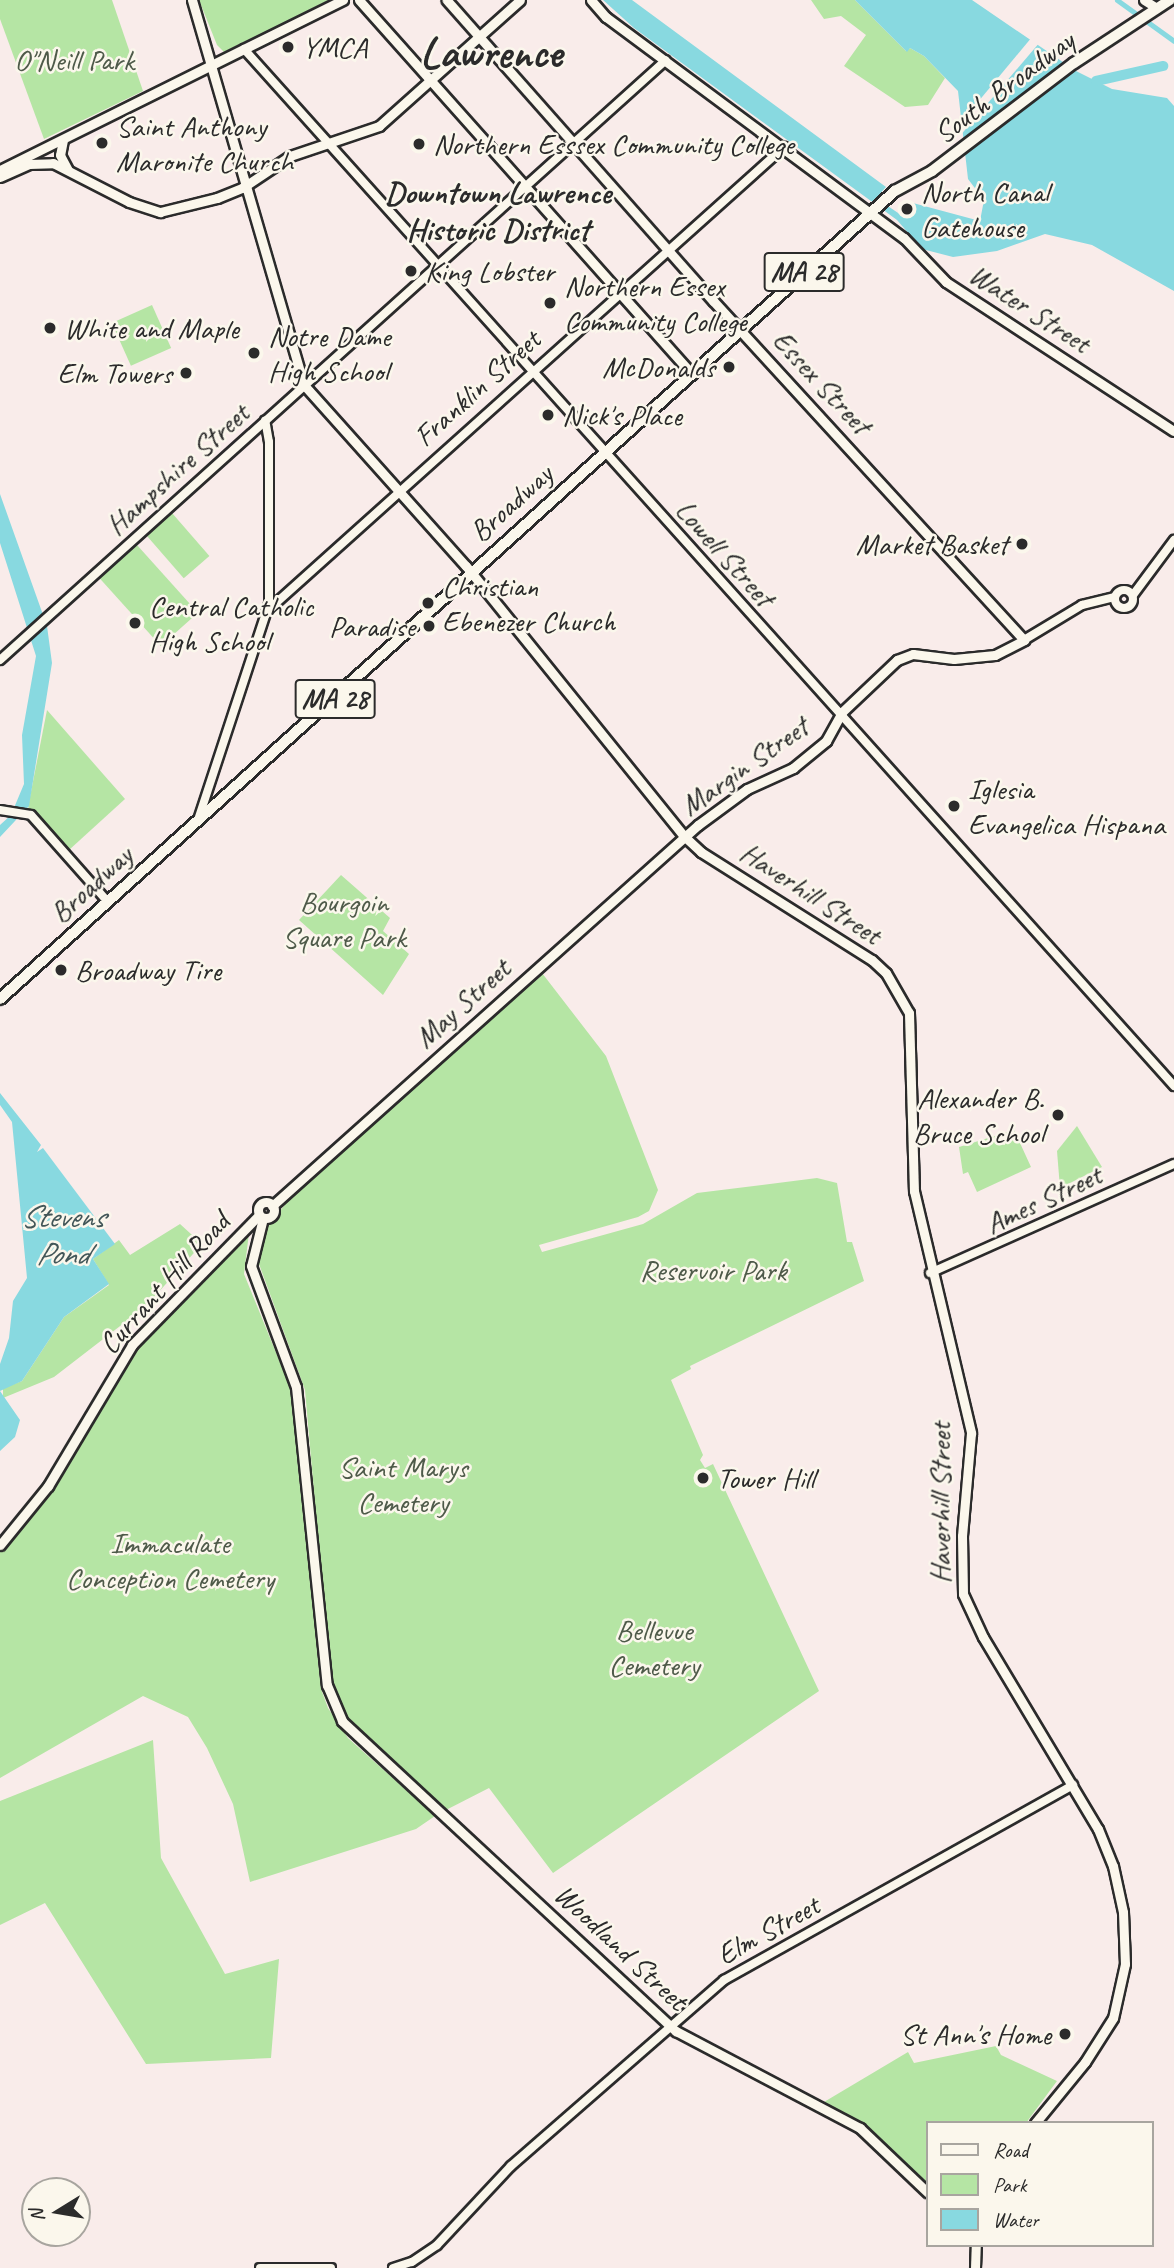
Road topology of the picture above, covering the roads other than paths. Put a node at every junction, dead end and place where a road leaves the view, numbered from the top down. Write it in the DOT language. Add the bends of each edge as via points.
graph roads {
  1 [pos="192,0"];
  2 [pos="343,0"];
  3 [pos="359,0"];
  4 [pos="447,0"];
  5 [pos="520,0"];
  6 [pos="591,0"];
  7 [pos="1144,0"];
  8 [pos="1170,0"];
  9 [pos="1153,10"];
  10 [pos="481,36"];
  11 [pos="244,49"];
  12 [pos="666,60"];
  13 [pos="213,65"];
  14 [pos="432,81"];
  15 [pos="64,140"];
  16 [pos="328,142"];
  17 [pos="574,143"];
  18 [pos="784,147"];
  19 [pos="0,170"];
  20 [pos="70,171"];
  21 [pos="0,177"];
  22 [pos="247,184"];
  23 [pos="526,186"];
  24 [pos="872,212"];
  25 [pos="667,250"];
  26 [pos="438,265"];
  27 [pos="619,291"];
  28 [pos="740,330"];
  29 [pos="532,370"];
  30 [pos="692,374"];
  31 [pos="304,385"];
  32 [pos="265,420"];
  33 [pos="1174,431"];
  34 [pos="604,452"];
  35 [pos="399,490"];
  36 [pos="1174,540"];
  37 [pos="471,572"];
  38 [pos="1133,595"];
  39 [pos="1115,597"];
  40 [pos="267,611"];
  41 [pos="1024,640"];
  42 [pos="0,660"];
  43 [pos="841,716"];
  44 [pos="2,809"];
  45 [pos="197,823"];
  46 [pos="685,837"];
  47 [pos="108,902"];
  48 [pos="0,999"];
  49 [pos="1174,1086"];
  50 [pos="1174,1164"];
  51 [pos="261,1216"];
  52 [pos="930,1273"];
  53 [pos="0,1545"];
  54 [pos="1073,1786"];
  55 [pos="671,2026"];
  56 [pos="1037,2121"];
  57 [pos="926,2191"];
  58 [pos="260,2268"];
  59 [pos="331,2268"];
  60 [pos="393,2268"];
  1 -- 13 [label="main road, Haverhill Street"];
  2 -- 11 [label="main road"];
  3 -- 14 [label="main road"];
  4 -- 10 [label="main road, Essex Street"];
  5 -- 10 [label="main road"];
  6 -- 12 [label="main road, Water Street" via="606,17"];
  7 -- 9 [label="main road"];
  8 -- 9 [label="main road, South Broadway / MA 28"];
  9 -- 24 [label="main road, South Broadway / MA 28" via="956,154 895,191"];
  10 -- 14 [label="main road"];
  10 -- 17 [label="main road, Essex Street"];
  11 -- 13 [label="main road"];
  11 -- 16 [label="street, Lowell Street"];
  12 -- 17 [label="street, Hampshire Street"];
  12 -- 18 [label="main road, Water Street"];
  13 -- 15 [label="main road"];
  13 -- 22 [label="main road, Haverhill Street"];
  14 -- 16 [label="main road" via="379,126"];
  14 -- 23 [label="main road"];
  15 -- 19 [label="main road"];
  15 -- 20 [label="main road" via="61,160"];
  16 -- 22 [label="main road" via="290,156"];
  16 -- 26 [label="street, Lowell Street"];
  17 -- 23 [label="street, Hampshire Street"];
  17 -- 25 [label="main road, Essex Street"];
  18 -- 24 [label="main road, Water Street"];
  18 -- 25 [label="street, Franklin Street"];
  20 -- 21 [label="main road" via="44,161"];
  20 -- 22 [label="main road" via="129,202 160,212 185,208"];
  22 -- 31 [label="main road, Haverhill Street"];
  23 -- 26 [label="street, Hampshire Street"];
  23 -- 27 [label="main road"];
  24 -- 28 [label="main road, Broadway / MA 28"];
  24 -- 33 [label="main road, Water Street" via="957,289"];
  25 -- 27 [label="street, Franklin Street"];
  25 -- 28 [label="main road, Essex Street"];
  26 -- 29 [label="street, Lowell Street"];
  26 -- 31 [label="street, Hampshire Street"];
  27 -- 29 [label="street, Franklin Street"];
  27 -- 30 [label="main road"];
  28 -- 30 [label="main road, Broadway / MA 28"];
  28 -- 41 [label="main road, Essex Street"];
  29 -- 34 [label="street, Lowell Street"];
  29 -- 35 [label="street, Franklin Street"];
  30 -- 34 [label="main road, Broadway / MA 28"];
  31 -- 32 [label="street, Hampshire Street"];
  31 -- 35 [label="main road, Haverhill Street"];
  32 -- 40 [label="street" via="269,436"];
  32 -- 42 [label="street, Hampshire Street"];
  34 -- 37 [label="main road, Broadway / MA 28"];
  34 -- 43 [label="street, Lowell Street"];
  35 -- 37 [label="main road, Haverhill Street"];
  35 -- 40 [label="street, Franklin Street"];
  36 -- 38 [label="street"];
  37 -- 45 [label="main road, Broadway / MA 28"];
  37 -- 46 [label="main road, Haverhill Street"];
  38 -- 39 [label="street" via="1123,590"];
  38 -- 39 [label="street" via="1126,608 1116,605"];
  39 -- 41 [label="street, Margin Street" via="1082,605"];
  40 -- 45 [label="street"];
  41 -- 43 [label="main road, Margin Street" via="984,657 902,657"];
  43 -- 46 [label="main road, Margin Street" via="826,741 793,768 747,789"];
  43 -- 49 [label="street, Lowell Street"];
  44 -- 47 [label="street" via="31,816"];
  45 -- 47 [label="main road, Broadway / MA 28"];
  46 -- 51 [label="main road, May Street" via="272,1206 272,1215"];
  46 -- 52 [label="main road, Haverhill Street" via="701,852 873,960 902,997 913,1034 909,1118 914,1191"];
  47 -- 48 [label="main road, Broadway / MA 28"];
  50 -- 52 [label="street, Ames Street"];
  51 -- 53 [label="main road, Currant Hill Road" via="132,1345 48,1486"];
  51 -- 55 [label="main road, Woodland Street" via="251,1266 296,1387 327,1685 334,1707 353,1735"];
  52 -- 54 [label="main road, Haverhill Street" via="971,1433 962,1536 963,1594 983,1637"];
  54 -- 55 [label="street, Elm Street" via="724,1980"];
  54 -- 56 [label="main road, Haverhill Street" via="1113,1866 1125,1930 1123,1981 1104,2033"];
  55 -- 57 [label="main road, Woodland Street" via="860,2127"];
  55 -- 60 [label="street, Elm Street" via="510,2166 437,2245"];
  58 -- 59 [label="street"];
}
